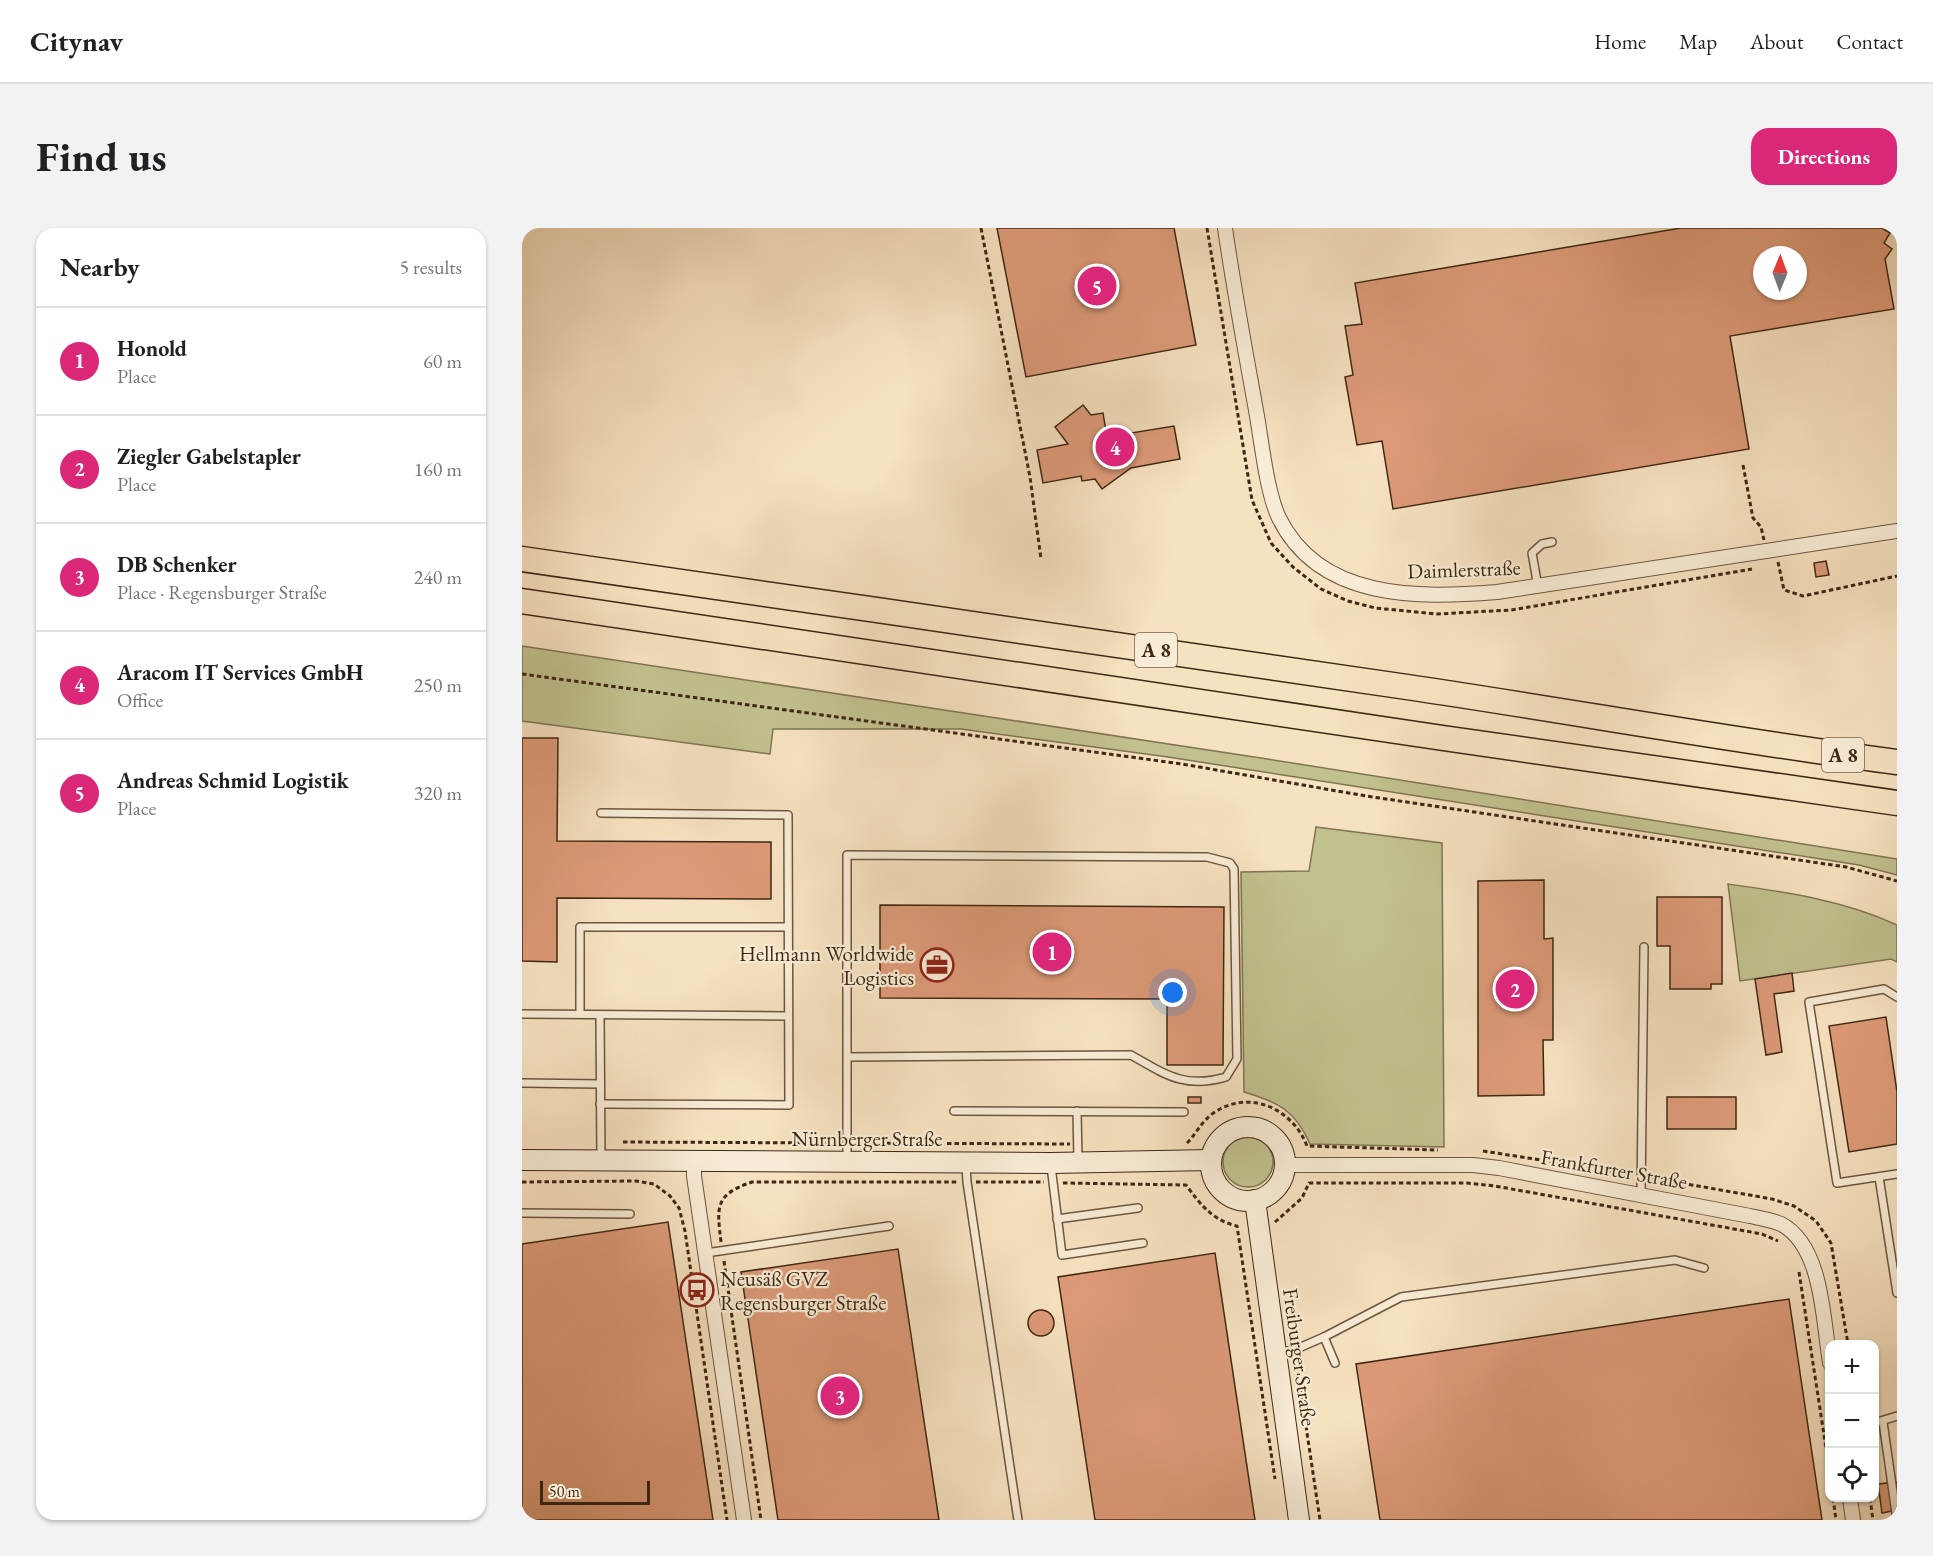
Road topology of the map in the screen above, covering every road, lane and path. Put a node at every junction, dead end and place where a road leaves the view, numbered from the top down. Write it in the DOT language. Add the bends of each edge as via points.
graph roads {
  1 [pos="981,228"];
  2 [pos="1207,228"];
  3 [pos="1225,228"];
  4 [pos="1743,465"];
  5 [pos="1897,531"];
  6 [pos="1763,533"];
  7 [pos="1552,543"];
  8 [pos="522,559"];
  9 [pos="1041,559"];
  10 [pos="1779,567"];
  11 [pos="1755,568"];
  12 [pos="1897,576"];
  13 [pos="1538,587"];
  14 [pos="522,601"];
  15 [pos="522,674"];
  16 [pos="1897,762"];
  17 [pos="1897,802"];
  18 [pos="601,813"];
  19 [pos="1897,881"];
  20 [pos="788,927"];
  21 [pos="1644,947"];
  22 [pos="1897,997"];
  23 [pos="522,1014"];
  24 [pos="580,1014"];
  25 [pos="600,1015"];
  26 [pos="788,1016"];
  27 [pos="848,1056"];
  28 [pos="522,1083"];
  29 [pos="600,1084"];
  30 [pos="600,1104"];
  31 [pos="954,1111"];
  32 [pos="1077,1111"];
  33 [pos="1184,1112"];
  34 [pos="1185,1145"];
  35 [pos="1438,1150"];
  36 [pos="601,1151"];
  37 [pos="1483,1151"];
  38 [pos="847,1152"];
  39 [pos="1078,1153"];
  40 [pos="522,1160"];
  41 [pos="1211,1160"];
  42 [pos="694,1161"];
  43 [pos="966,1162"];
  44 [pos="1285,1165"];
  45 [pos="1051,1173"];
  46 [pos="1897,1174"];
  47 [pos="1642,1176"];
  48 [pos="1880,1177"];
  49 [pos="522,1182"];
  50 [pos="967,1182"];
  51 [pos="1641,1195"];
  52 [pos="1254,1200"];
  53 [pos="1138,1208"];
  54 [pos="522,1213"];
  55 [pos="630,1214"];
  56 [pos="1057,1219"];
  57 [pos="889,1226"];
  58 [pos="1143,1243"];
  59 [pos="722,1251"];
  60 [pos="706,1253"];
  61 [pos="1704,1268"];
  62 [pos="1897,1293"];
  63 [pos="1324,1337"];
  64 [pos="1826,1340"];
  65 [pos="1847,1340"];
  66 [pos="1275,1353"];
  67 [pos="1335,1363"];
  68 [pos="1897,1416"];
  69 [pos="1879,1423"];
  70 [pos="1276,1485"];
  71 [pos="1834,1502"];
  72 [pos="1851,1502"];
  73 [pos="1871,1502"];
  74 [pos="727,1520"];
  75 [pos="744,1520"];
  76 [pos="761,1520"];
  77 [pos="1018,1520"];
  78 [pos="1299,1520"];
  79 [pos="1836,1520"];
  80 [pos="1853,1520"];
  81 [pos="1873,1520"];
  82 [pos="1897,1520"];
  1 -- 9 [label="path" via="1030,477"];
  2 -- 11 [label="path" via="1252,500 1270,543 1321,590 1375,608 1437,614 1511,610"];
  3 -- 13 [label="street, Daimlerstraße" via="1274,501 1278,517 1299,546 1342,579 1388,592 1453,595"];
  4 -- 6 [label="path" via="1754,518"];
  5 -- 13 [label="street, Daimlerstraße"];
  7 -- 13 [label="lane" via="1542,544 1532,553"];
  8 -- 16 [label="highway, A 8" via="1234,661"];
  10 -- 12 [label="path" via="1784,591 1803,596"];
  14 -- 17 [label="highway, A 8"];
  15 -- 19 [label="path" via="1182,764 1366,796 1846,867"];
  18 -- 20 [label="lane" via="788,814"];
  20 -- 24 [label="lane" via="580,927"];
  20 -- 26 [label="lane"];
  21 -- 47 [label="lane"];
  22 -- 48 [label="lane" via="1884,989 1809,1002 1837,1183"];
  23 -- 24 [label="lane"];
  24 -- 25 [label="lane"];
  25 -- 26 [label="lane"];
  25 -- 29 [label="lane"];
  26 -- 30 [label="lane" via="789,1105"];
  27 -- 27 [label="lane" via="847,855 1207,856 1230,863 1234,869 1237,1059 1226,1077 1188,1082 1131,1055"];
  27 -- 38 [label="lane"];
  28 -- 29 [label="lane"];
  29 -- 30 [label="lane"];
  30 -- 36 [label="lane"];
  31 -- 32 [label="lane"];
  32 -- 33 [label="lane"];
  32 -- 39 [label="lane"];
  34 -- 35 [label="path" via="1205,1119 1243,1102 1268,1105 1282,1114 1295,1125 1307,1146"];
  36 -- 38 [label="path"];
  36 -- 40 [label="street, Nürnberger Straße"];
  36 -- 42 [label="street, Nürnberger Straße"];
  37 -- 47 [label="path"];
  38 -- 39 [label="path"];
  38 -- 42 [label="street, Nürnberger Straße"];
  38 -- 43 [label="street, Nürnberger Straße"];
  39 -- 41 [label="street, Nürnberger Straße"];
  39 -- 45 [label="street, Nürnberger Straße"];
  41 -- 44 [label="street" via="1222,1137 1244,1127 1257,1128 1273,1137"];
  41 -- 52 [label="street" via="1212,1173 1226,1193 1237,1199"];
  42 -- 60 [label="street"];
  43 -- 45 [label="street, Nürnberger Straße"];
  43 -- 50 [label="lane"];
  44 -- 51 [label="street, Frankfurter Straße" via="1473,1165"];
  44 -- 52 [label="street" via="1278,1186"];
  45 -- 50 [label="path"];
  45 -- 56 [label="lane"];
  45 -- 70 [label="path" via="1186,1185 1209,1213 1237,1226"];
  46 -- 48 [label="lane"];
  47 -- 51 [label="lane"];
  47 -- 65 [label="path" via="1772,1199 1794,1206 1816,1221 1831,1243"];
  48 -- 62 [label="lane"];
  49 -- 74 [label="path" via="636,1181 654,1184 679,1208"];
  50 -- 59 [label="path" via="752,1182 726,1195 717,1210"];
  50 -- 77 [label="lane"];
  51 -- 64 [label="street, Frankfurter Straße" via="1750,1216 1780,1224 1796,1235 1815,1269"];
  52 -- 66 [label="street, Freiburger Straße"];
  53 -- 56 [label="lane"];
  54 -- 55 [label="lane"];
  56 -- 58 [label="lane" via="1062,1255"];
  57 -- 59 [label="lane"];
  59 -- 60 [label="lane"];
  59 -- 76 [label="path"];
  60 -- 75 [label="street"];
  61 -- 63 [label="lane" via="1675,1260 1401,1297"];
  63 -- 66 [label="lane" via="1294,1350"];
  63 -- 67 [label="lane"];
  66 -- 78 [label="street, Freiburger Straße"];
  68 -- 69 [label="lane"];
  69 -- 82 [label="lane"];
  71 -- 79 [label="path"];
  72 -- 80 [label="street"];
  73 -- 81 [label="path"];
}
